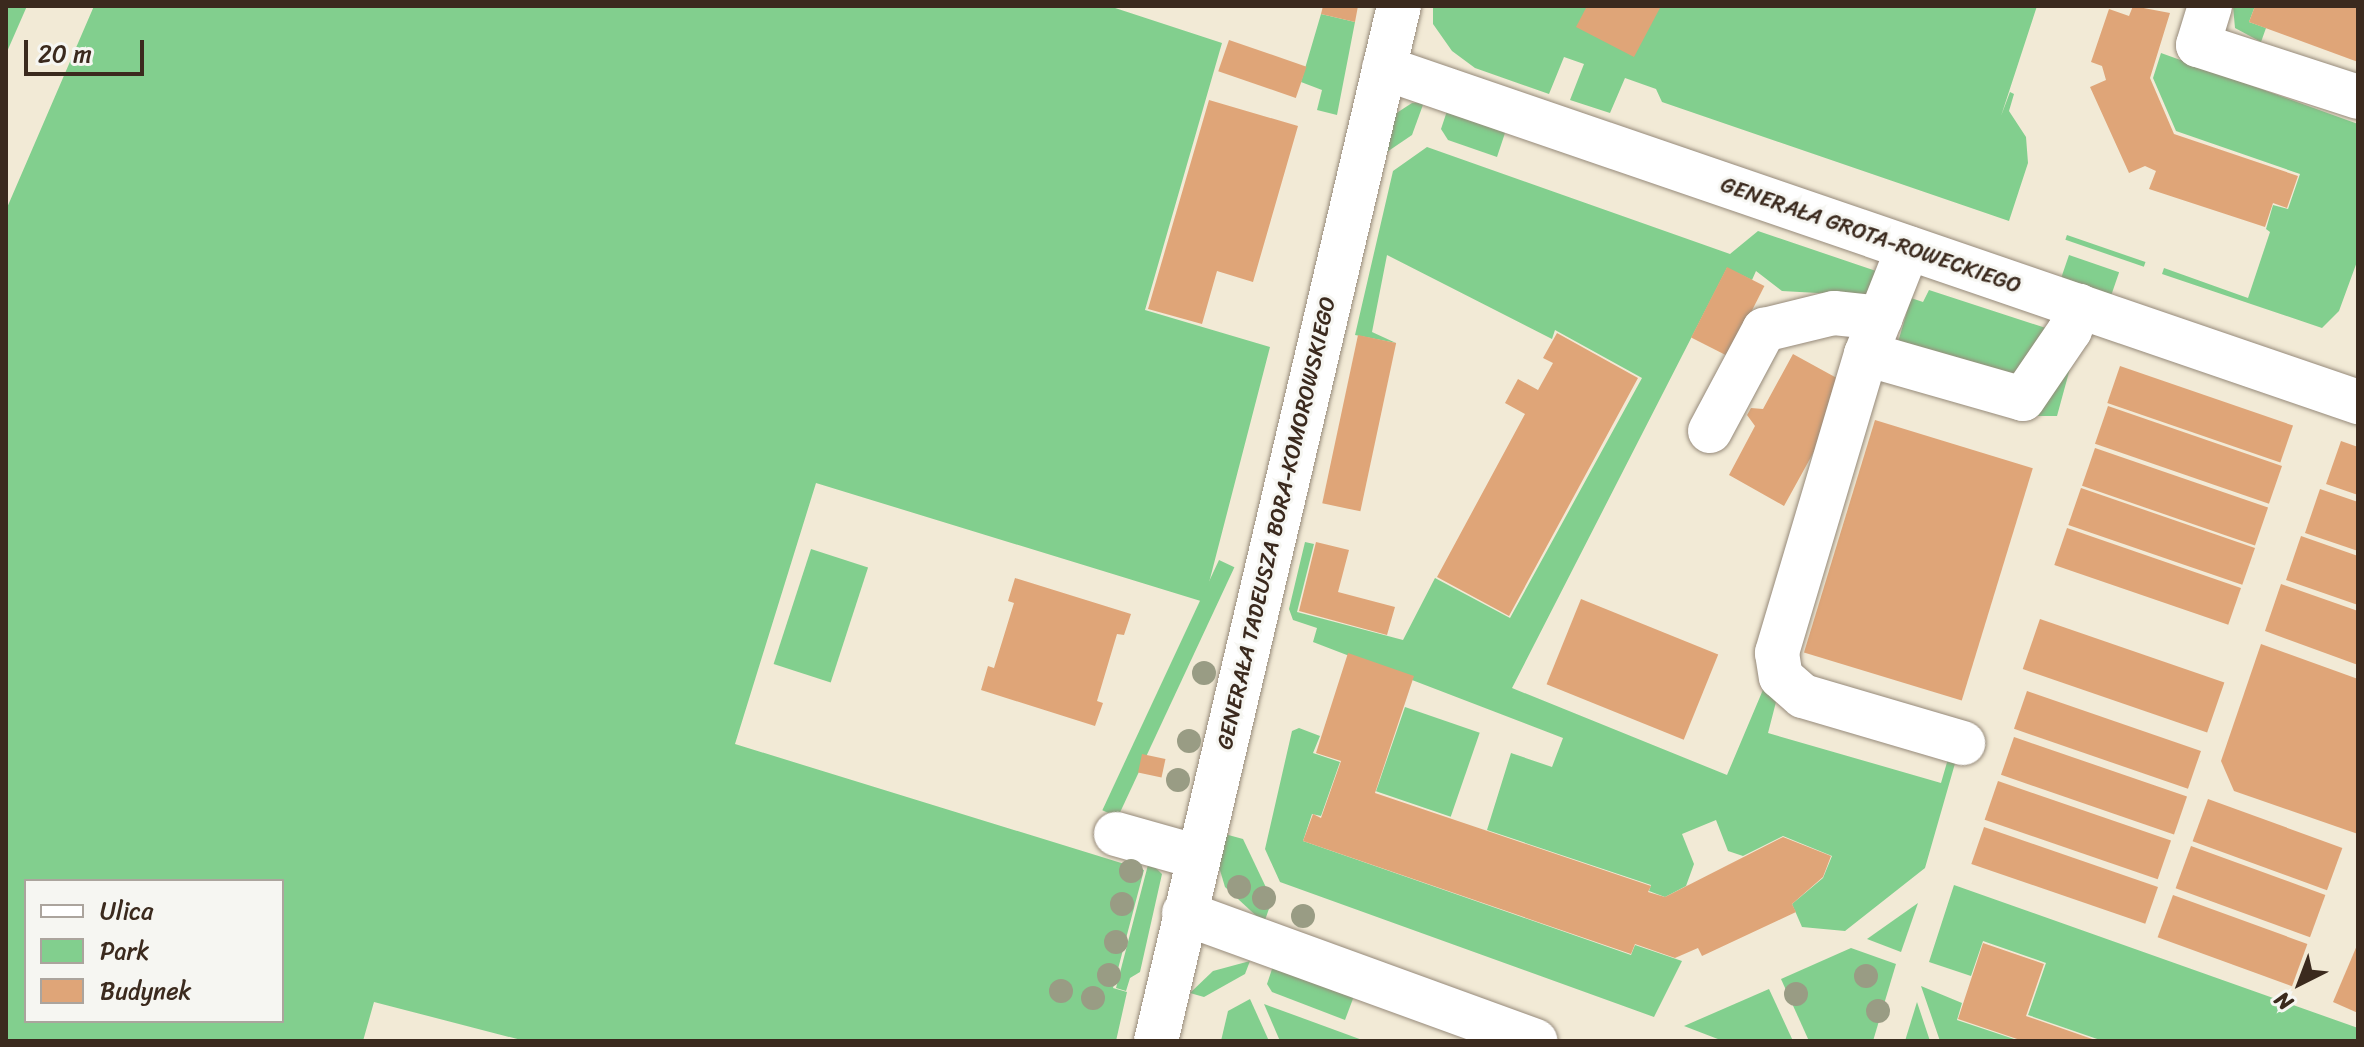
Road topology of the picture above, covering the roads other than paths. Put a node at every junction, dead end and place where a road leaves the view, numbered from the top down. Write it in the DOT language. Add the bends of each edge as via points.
graph roads {
  1 [pos="1399,6"];
  2 [pos="2210,6"];
  3 [pos="1384,68"];
  4 [pos="2358,97"];
  5 [pos="1908,248"];
  6 [pos="2079,306"];
  7 [pos="1873,336"];
  8 [pos="2341,408"];
  9 [pos="1710,431"];
  10 [pos="1963,743"];
  11 [pos="1116,834"];
  12 [pos="1198,857"];
  13 [pos="1184,913"];
  14 [pos="1156,1041"];
  15 [pos="1535,1041"];
  1 -- 3 [label="street, GENERAŁA TADEUSZA BORA-KOMOROWSKIEGO"];
  2 -- 4 [label="street" via="2198,45"];
  3 -- 5 [label="street, GENERAŁA GROTA-ROWECKIEGO"];
  3 -- 12 [label="street, GENERAŁA TADEUSZA BORA-KOMOROWSKIEGO"];
  5 -- 6 [label="street, GENERAŁA GROTA-ROWECKIEGO"];
  5 -- 7 [label="street"];
  6 -- 7 [label="street" via="2070,330 2023,399"];
  6 -- 8 [label="street, GENERAŁA GROTA-ROWECKIEGO"];
  7 -- 9 [label="street" via="1834,313 1764,330"];
  7 -- 10 [label="street" via="1777,653 1781,677 1803,696"];
  11 -- 12 [label="street"];
  12 -- 13 [label="street, GENERAŁA TADEUSZA BORA-KOMOROWSKIEGO"];
  13 -- 14 [label="street, GENERAŁA TADEUSZA BORA-KOMOROWSKIEGO"];
  13 -- 15 [label="street"];
}
